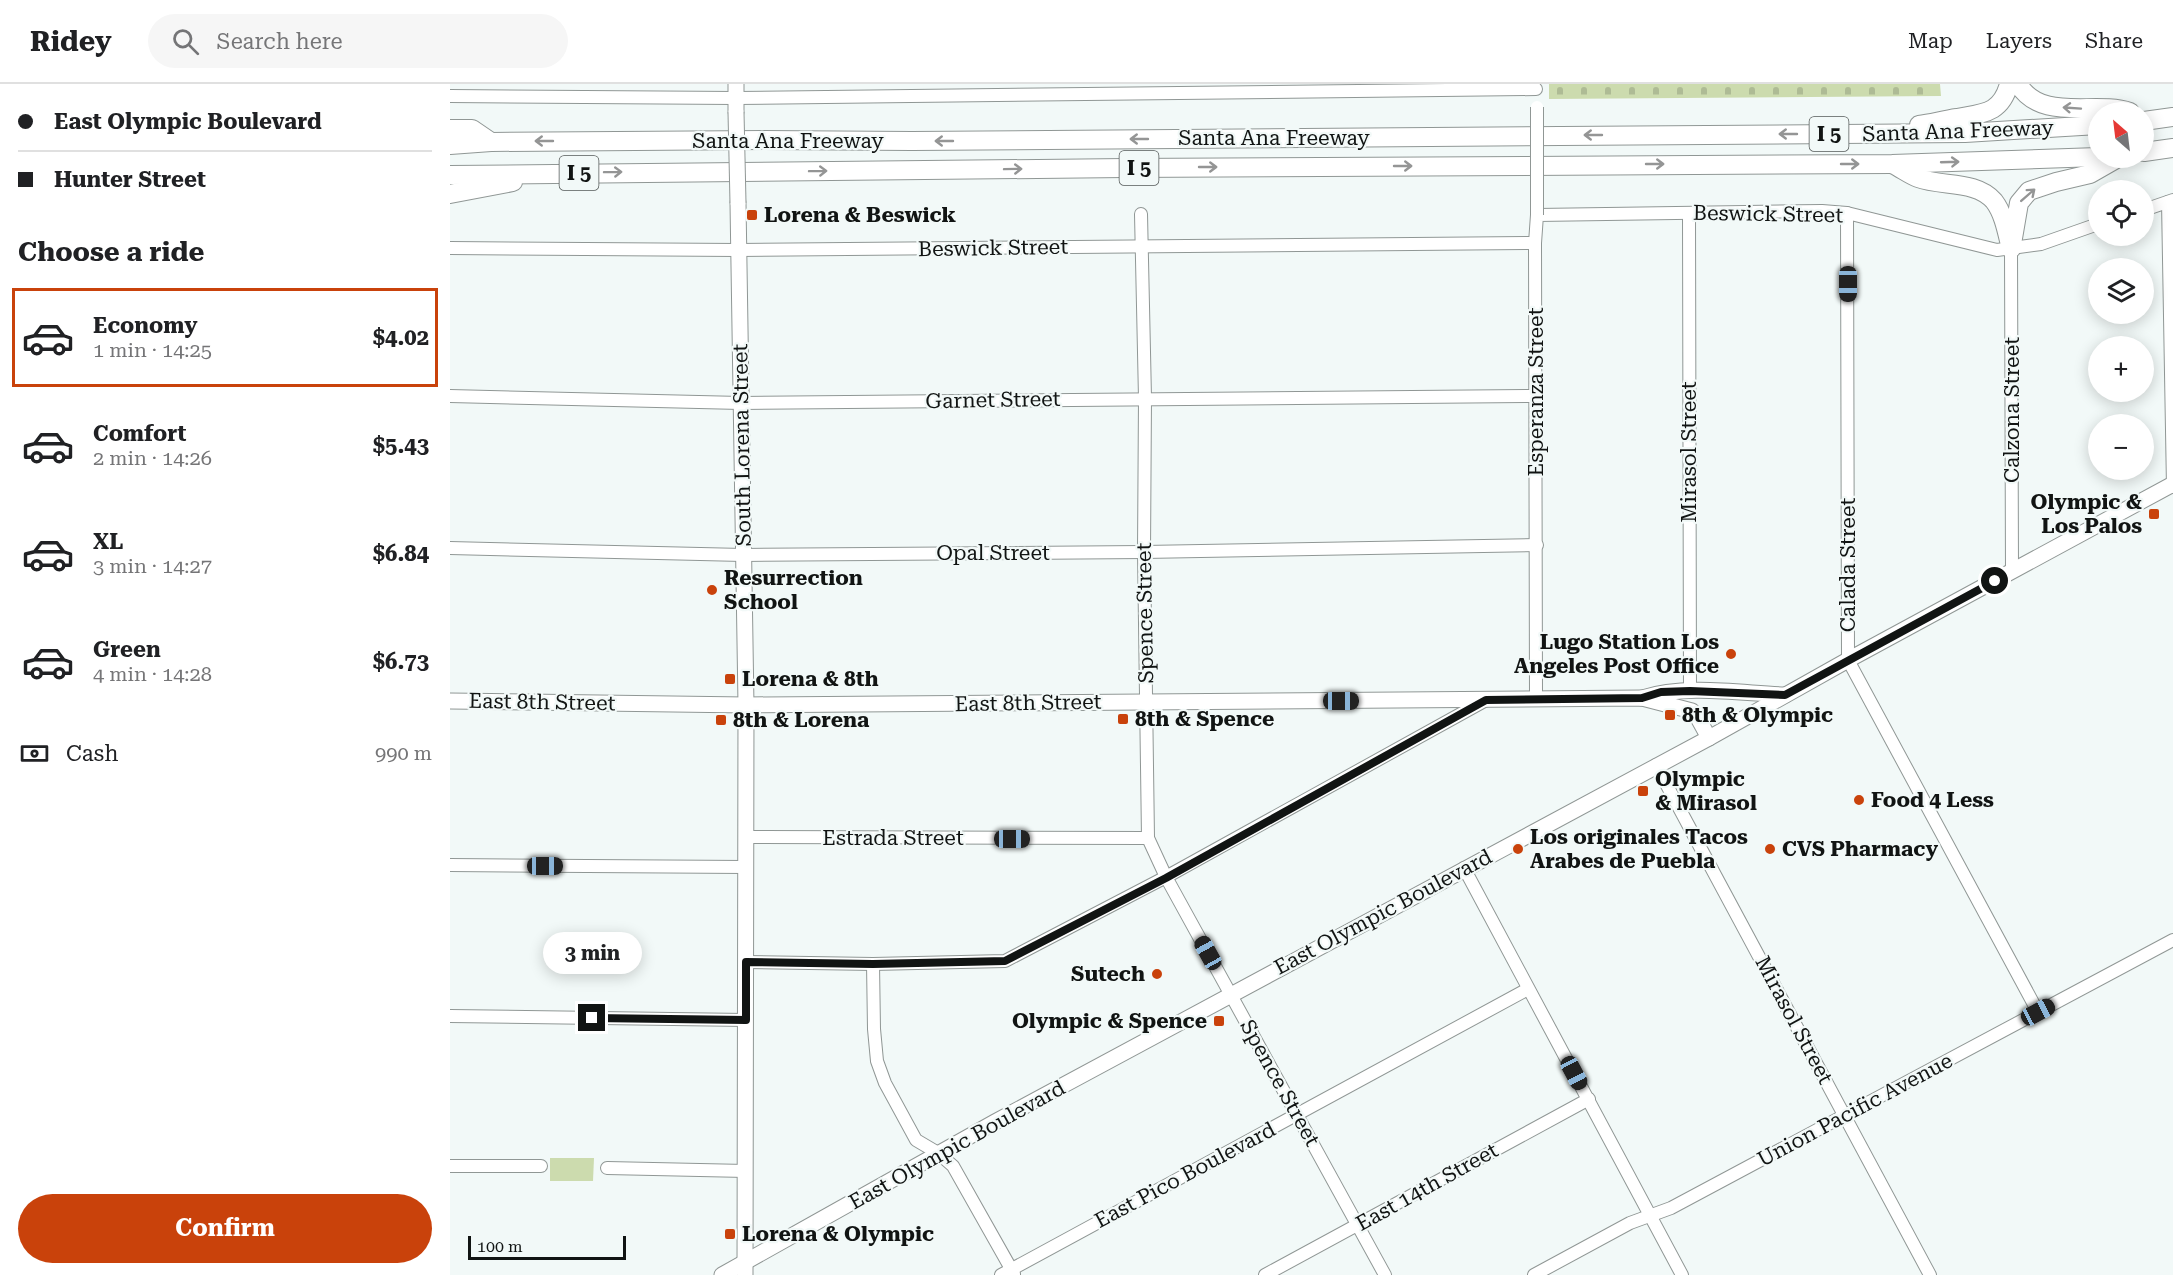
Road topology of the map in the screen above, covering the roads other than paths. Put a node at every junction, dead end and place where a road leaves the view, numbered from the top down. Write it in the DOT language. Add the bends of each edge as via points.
graph roads {
  1 [pos="2009,84"];
  2 [pos="2018,84"];
  3 [pos="1536,86"];
  4 [pos="1139,89"];
  5 [pos="450,96"];
  6 [pos="736,98"];
  7 [pos="2088,109"];
  8 [pos="2173,117"];
  9 [pos="2154,119"];
  10 [pos="2088,126"];
  11 [pos="450,129"];
  12 [pos="1881,133"];
  13 [pos="491,142"];
  14 [pos="450,145"];
  15 [pos="2173,148"];
  16 [pos="2154,151"];
  17 [pos="2088,157"];
  18 [pos="1892,164"];
  19 [pos="2100,168"];
  20 [pos="564,173"];
  21 [pos="450,175"];
  22 [pos="450,194"];
  23 [pos="2170,201"];
  24 [pos="2154,207"];
  25 [pos="1689,213"];
  26 [pos="1847,213"];
  27 [pos="1141,214"];
  28 [pos="1537,214"];
  29 [pos="2088,228"];
  30 [pos="1535,243"];
  31 [pos="1143,246"];
  32 [pos="450,248"];
  33 [pos="2011,249"];
  34 [pos="738,250"];
  35 [pos="450,396"];
  36 [pos="1536,396"];
  37 [pos="1144,398"];
  38 [pos="741,403"];
  39 [pos="2173,485"];
  40 [pos="1537,545"];
  41 [pos="450,548"];
  42 [pos="1144,552"];
  43 [pos="743,555"];
  44 [pos="2012,572"];
  45 [pos="1848,660"];
  46 [pos="1690,691"];
  47 [pos="1785,695"];
  48 [pos="1642,698"];
  49 [pos="1536,699"];
  50 [pos="450,700"];
  51 [pos="1486,700"];
  52 [pos="1147,701"];
  53 [pos="746,705"];
  54 [pos="1708,738"];
  55 [pos="1656,765"];
  56 [pos="746,837"];
  57 [pos="1148,838"];
  58 [pos="450,865"];
  59 [pos="746,867"];
  60 [pos="1464,868"];
  61 [pos="1166,878"];
  62 [pos="2173,940"];
  63 [pos="746,962"];
  64 [pos="873,964"];
  65 [pos="1528,989"];
  66 [pos="1231,994"];
  67 [pos="2038,1012"];
  68 [pos="450,1016"];
  69 [pos="746,1020"];
  70 [pos="1588,1099"];
  71 [pos="1297,1115"];
  72 [pos="1845,1115"];
  73 [pos="938,1153"];
  74 [pos="450,1166"];
  75 [pos="541,1166"];
  76 [pos="607,1168"];
  77 [pos="746,1171"];
  78 [pos="1650,1216"];
  79 [pos="1357,1225"];
  80 [pos="745,1268"];
  81 [pos="1009,1273"];
  82 [pos="722,1275"];
  83 [pos="1265,1275"];
  84 [pos="1385,1275"];
  85 [pos="1534,1275"];
  86 [pos="1682,1275"];
  87 [pos="1930,1275"];
  1 -- 12 [label="highway" via="1998,104 1984,113"];
  7 -- 2 [label="highway, one-way" via="2045,105 2030,99"];
  3 -- 4 [label="street"];
  3 -- 28 [label="street, Esperanza Street, bridge"];
  4 -- 6 [label="street"];
  5 -- 6 [label="street"];
  6 -- 34 [label="main road, South Lorena Street, bridge"];
  8 -- 9 [label="highway"];
  10 -- 12 [label="highway, Santa Ana Freeway / I 5" via="1965,133"];
  11 -- 13 [label="highway" via="472,129"];
  12 -- 13 [label="highway, Santa Ana Freeway / I 5, one-way"];
  13 -- 14 [label="highway, Santa Ana Freeway / I 5"];
  15 -- 16 [label="highway"];
  18 -- 17 [label="highway, Santa Ana Freeway / I 5, one-way"];
  20 -- 18 [label="highway, Santa Ana Freeway / I 5, one-way"];
  18 -- 33 [label="highway" via="1919,179 1984,192 2002,215"];
  33 -- 19 [label="highway, one-way" via="2019,203 2030,191"];
  20 -- 21 [label="highway, Santa Ana Freeway / I 5"];
  20 -- 22 [label="highway"];
  23 -- 24 [label="street"];
  23 -- 39 [label="street"];
  25 -- 26 [label="street, Beswick Street"];
  25 -- 28 [label="street, Beswick Street"];
  25 -- 46 [label="street, Mirasol Street"];
  26 -- 33 [label="street, Beswick Street" via="1997,250"];
  26 -- 45 [label="street, Calada Street"];
  27 -- 31 [label="street, Spence Street"];
  28 -- 30 [label="street, Esperanza Street"];
  29 -- 33 [label="street, Beswick Street"];
  30 -- 31 [label="street, Beswick Street"];
  30 -- 36 [label="street, Esperanza Street"];
  31 -- 34 [label="street, Beswick Street"];
  31 -- 37 [label="street, Spence Street"];
  32 -- 34 [label="street, Beswick Street"];
  33 -- 44 [label="street, Calzona Street"];
  34 -- 38 [label="main road, South Lorena Street"];
  35 -- 38 [label="street, Garnet Street"];
  36 -- 37 [label="street, Garnet Street"];
  36 -- 40 [label="street, Esperanza Street"];
  37 -- 38 [label="street, Garnet Street"];
  37 -- 42 [label="street, Spence Street"];
  38 -- 43 [label="main road, South Lorena Street"];
  39 -- 44 [label="main road, East Olympic Boulevard"];
  40 -- 42 [label="street, Opal Street"];
  40 -- 49 [label="street, Esperanza Street"];
  41 -- 43 [label="street, Opal Street"];
  42 -- 43 [label="street, Opal Street"];
  42 -- 52 [label="street, Spence Street"];
  43 -- 53 [label="main road, South Lorena Street"];
  44 -- 45 [label="main road, East Olympic Boulevard"];
  45 -- 47 [label="main road, East Olympic Boulevard"];
  45 -- 67 [label="street, Calada Street"];
  46 -- 47 [label="main road, East 8th Street"];
  46 -- 48 [label="main road, East 8th Street" via="1661,692"];
  47 -- 54 [label="main road, East Olympic Boulevard"];
  48 -- 49 [label="main road, East 8th Street"];
  48 -- 54 [label="main road, East 8th Street" via="1692,711"];
  49 -- 51 [label="main road, East 8th Street"];
  50 -- 53 [label="main road, East 8th Street"];
  51 -- 52 [label="main road, East 8th Street"];
  51 -- 61 [label="street"];
  52 -- 53 [label="main road, East 8th Street"];
  52 -- 57 [label="street, Spence Street"];
  53 -- 56 [label="main road, South Lorena Street"];
  54 -- 55 [label="main road, East Olympic Boulevard"];
  55 -- 60 [label="main road, East Olympic Boulevard"];
  55 -- 72 [label="street, Mirasol Street"];
  56 -- 57 [label="street, Estrada Street"];
  56 -- 59 [label="main road, South Lorena Street"];
  57 -- 61 [label="street, Spence Street"];
  58 -- 59 [label="street"];
  59 -- 63 [label="main road, South Lorena Street"];
  60 -- 65 [label="street"];
  60 -- 66 [label="main road, East Olympic Boulevard"];
  61 -- 64 [label="street" via="1005,961"];
  61 -- 66 [label="street, Spence Street"];
  62 -- 67 [label="street, Union Pacific Avenue"];
  63 -- 64 [label="street"];
  63 -- 69 [label="main road, South Lorena Street"];
  64 -- 73 [label="street" via="877,1061 916,1140"];
  65 -- 70 [label="street"];
  65 -- 71 [label="street, East Pico Boulevard"];
  66 -- 71 [label="street, Spence Street"];
  66 -- 73 [label="main road, East Olympic Boulevard"];
  67 -- 72 [label="street, Union Pacific Avenue"];
  68 -- 69 [label="street"];
  69 -- 77 [label="main road, South Lorena Street"];
  70 -- 78 [label="street"];
  70 -- 79 [label="street, East 14th Street"];
  71 -- 79 [label="street, Spence Street"];
  71 -- 81 [label="street, East Pico Boulevard"];
  72 -- 78 [label="street, Union Pacific Avenue"];
  72 -- 87 [label="street, Mirasol Street"];
  73 -- 80 [label="main road, East Olympic Boulevard"];
  73 -- 81 [label="street" via="953,1166"];
  74 -- 75 [label="street"];
  76 -- 77 [label="street"];
  77 -- 80 [label="main road, South Lorena Street"];
  78 -- 85 [label="street, Union Pacific Avenue"];
  78 -- 86 [label="street"];
  79 -- 83 [label="street, East 14th Street"];
  79 -- 84 [label="street, Spence Street"];
  80 -- 82 [label="main road, East Olympic Boulevard"];
}
